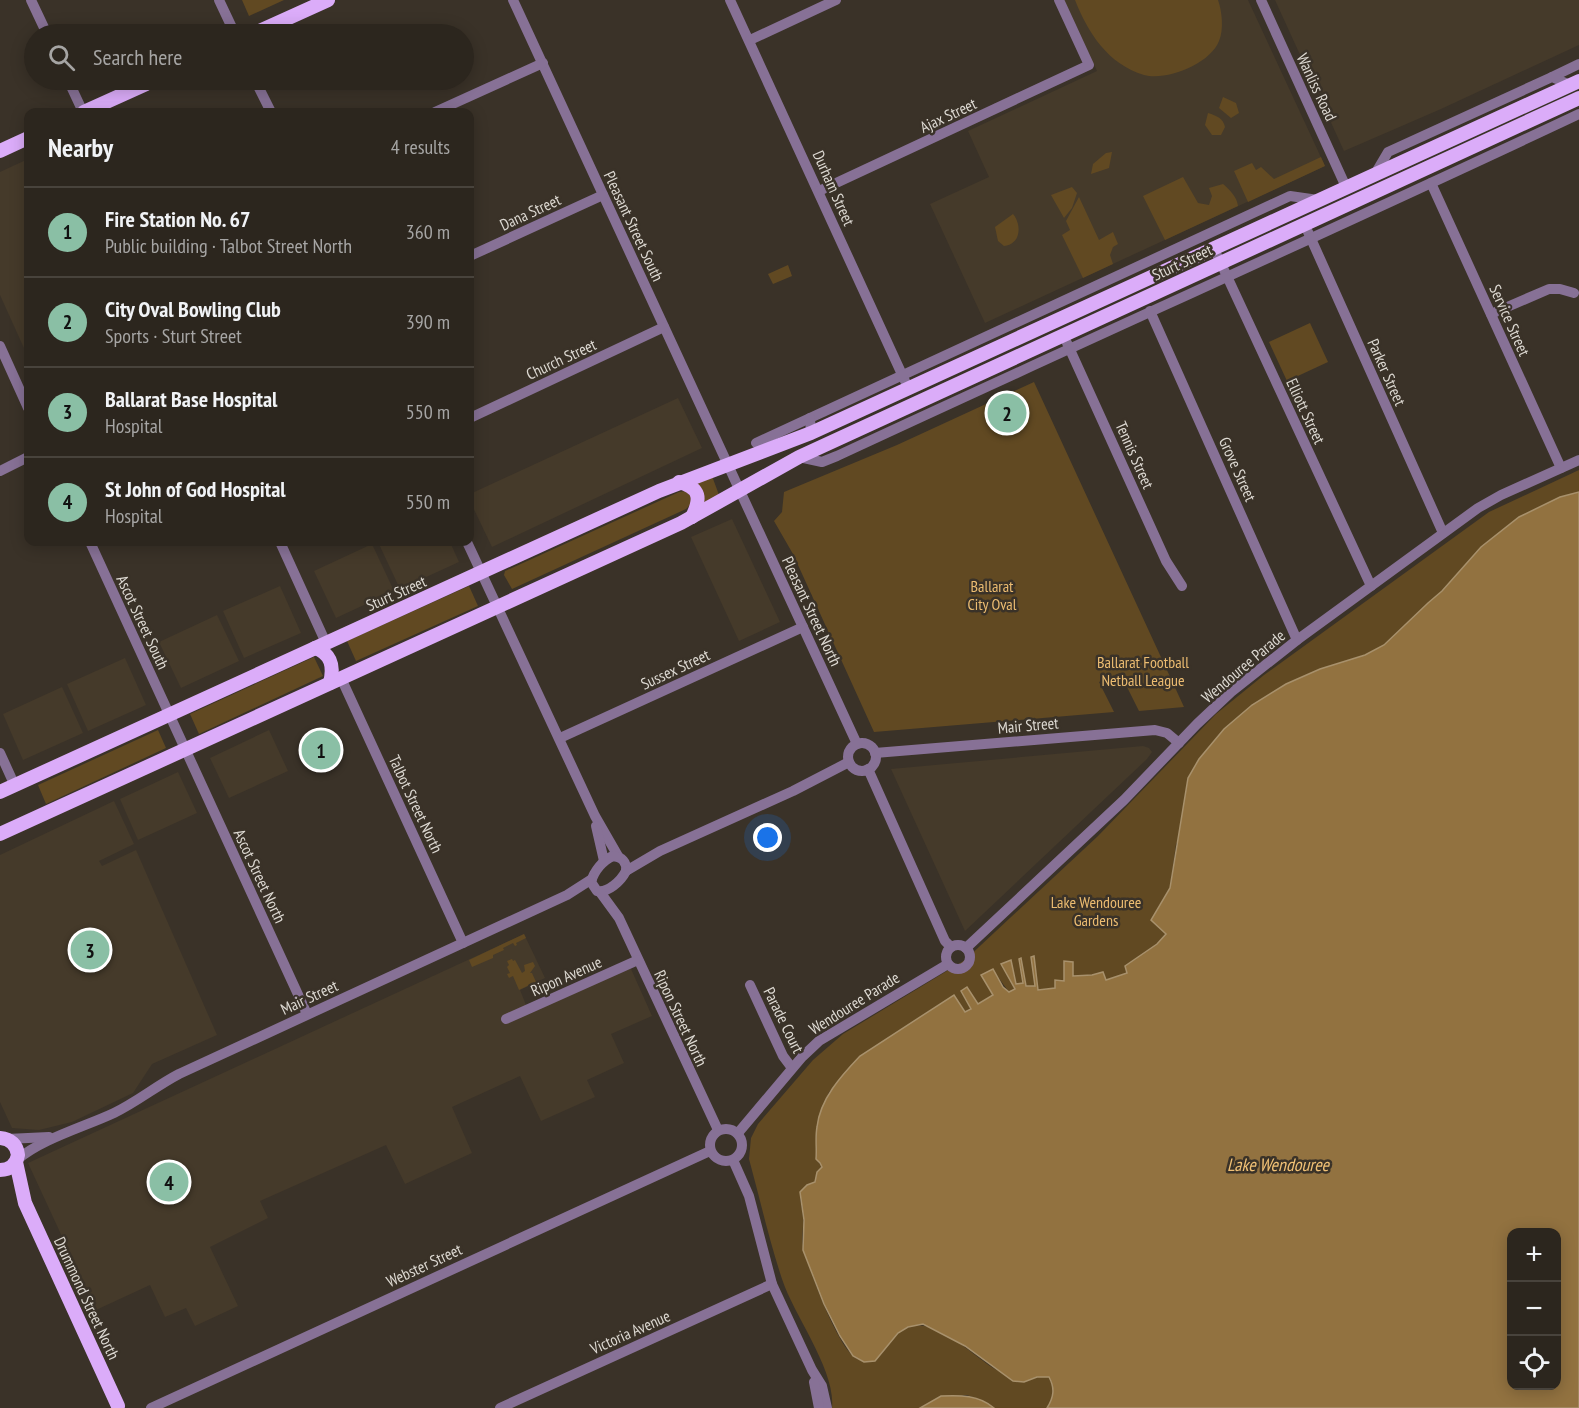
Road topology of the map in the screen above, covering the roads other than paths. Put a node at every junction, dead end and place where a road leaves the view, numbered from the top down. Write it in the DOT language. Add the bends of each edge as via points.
graph roads {
  1 [pos="31,0"];
  2 [pos="219,0"];
  3 [pos="328,0"];
  4 [pos="513,0"];
  5 [pos="730,0"];
  6 [pos="836,0"];
  7 [pos="1059,0"];
  8 [pos="1261,0"];
  9 [pos="42,24"];
  10 [pos="230,24"];
  11 [pos="275,24"];
  12 [pos="750,40"];
  13 [pos="543,63"];
  14 [pos="1579,64"];
  15 [pos="1552,77"];
  16 [pos="1575,83"];
  17 [pos="73,90"];
  18 [pos="133,90"];
  19 [pos="260,90"];
  20 [pos="1579,98"];
  21 [pos="81,108"];
  22 [pos="92,108"];
  23 [pos="269,108"];
  24 [pos="444,108"];
  25 [pos="1579,114"];
  26 [pos="24,140"];
  27 [pos="0,151"];
  28 [pos="1375,174"];
  29 [pos="1431,183"];
  30 [pos="1346,188"];
  31 [pos="819,190"];
  32 [pos="603,195"];
  33 [pos="1318,200"];
  34 [pos="1304,224"];
  35 [pos="1310,238"];
  36 [pos="1214,248"];
  37 [pos="474,254"];
  38 [pos="1221,262"];
  39 [pos="1228,277"];
  40 [pos="1574,293"];
  41 [pos="1150,311"];
  42 [pos="1491,314"];
  43 [pos="664,327"];
  44 [pos="1063,334"];
  45 [pos="0,346"];
  46 [pos="1069,347"];
  47 [pos="902,375"];
  48 [pos="909,389"];
  49 [pos="24,399"];
  50 [pos="474,416"];
  51 [pos="810,418"];
  52 [pos="811,433"];
  53 [pos="756,443"];
  54 [pos="799,457"];
  55 [pos="24,460"];
  56 [pos="1579,460"];
  57 [pos="728,466"];
  58 [pos="1561,468"];
  59 [pos="0,471"];
  60 [pos="679,482"];
  61 [pos="740,490"];
  62 [pos="692,517"];
  63 [pos="1443,533"];
  64 [pos="92,546"];
  65 [pos="282,546"];
  66 [pos="469,546"];
  67 [pos="483,572"];
  68 [pos="1182,586"];
  69 [pos="1371,586"];
  70 [pos="499,606"];
  71 [pos="803,627"];
  72 [pos="1297,640"];
  73 [pos="326,643"];
  74 [pos="341,678"];
  75 [pos="169,715"];
  76 [pos="560,738"];
  77 [pos="1179,743"];
  78 [pos="857,744"];
  79 [pos="185,749"];
  80 [pos="0,753"];
  81 [pos="875,753"];
  82 [pos="849,762"];
  83 [pos="868,769"];
  84 [pos="15,786"];
  85 [pos="0,792"];
  86 [pos="592,810"];
  87 [pos="0,834"];
  88 [pos="660,851"];
  89 [pos="620,858"];
  90 [pos="604,861"];
  91 [pos="626,871"];
  92 [pos="592,879"];
  93 [pos="612,886"];
  94 [pos="598,891"];
  95 [pos="567,895"];
  96 [pos="619,918"];
  97 [pos="463,943"];
  98 [pos="951,947"];
  99 [pos="966,948"];
  100 [pos="638,960"];
  101 [pos="948,964"];
  102 [pos="750,985"];
  103 [pos="307,1014"];
  104 [pos="506,1019"];
  105 [pos="792,1068"];
  106 [pos="718,1130"];
  107 [pos="68,1133"];
  108 [pos="738,1133"];
  109 [pos="3,1137"];
  110 [pos="710,1151"];
  111 [pos="733,1160"];
  112 [pos="16,1161"];
  113 [pos="0,1172"];
  114 [pos="25,1203"];
  115 [pos="772,1284"];
  116 [pos="812,1370"];
  117 [pos="122,1407"];
  118 [pos="151,1408"];
  119 [pos="500,1408"];
  120 [pos="819,1408"];
  121 [pos="827,1408"];
  1 -- 9 [label="street"];
  2 -- 10 [label="street"];
  3 -- 11 [label="main road"];
  4 -- 13 [label="street, Pleasant Street South"];
  5 -- 12 [label="street, Durham Street"];
  6 -- 12 [label="street"];
  7 -- 31 [label="street, Ajax Street" via="1089,66"];
  8 -- 30 [label="street, Wanliss Road"];
  12 -- 31 [label="street, Durham Street"];
  13 -- 24 [label="street"];
  13 -- 32 [label="street, Pleasant Street South"];
  14 -- 15 [label="street, Sturt Street"];
  15 -- 16 [label="street, Sturt Street"];
  15 -- 28 [label="street, Sturt Street" via="1388,152"];
  16 -- 28 [label="main road, Sturt Street"];
  17 -- 21 [label="street"];
  18 -- 22 [label="main road"];
  19 -- 23 [label="street"];
  20 -- 34 [label="main road, Sturt Street"];
  25 -- 29 [label="street, Sturt Street"];
  26 -- 27 [label="main road"];
  28 -- 30 [label="main road, Sturt Street"];
  29 -- 35 [label="street, Sturt Street"];
  29 -- 42 [label="street, Service Street"];
  30 -- 33 [label="main road, Sturt Street"];
  31 -- 47 [label="street, Durham Street"];
  32 -- 37 [label="street, Dana Street"];
  32 -- 43 [label="street, Pleasant Street South"];
  33 -- 36 [label="main road, Sturt Street"];
  33 -- 47 [label="street, Sturt Street" via="1290,196"];
  34 -- 35 [label="street, Parker Street"];
  34 -- 38 [label="main road, Sturt Street"];
  35 -- 39 [label="street, Sturt Street"];
  35 -- 63 [label="street, Parker Street"];
  36 -- 38 [label="street, Elliott Street"];
  36 -- 48 [label="main road, Sturt Street"];
  38 -- 39 [label="street, Elliott Street"];
  38 -- 44 [label="main road, Sturt Street"];
  39 -- 41 [label="street, Sturt Street"];
  39 -- 69 [label="street, Elliott Street"];
  40 -- 42 [label="street" via="1549,289"];
  41 -- 46 [label="street, Sturt Street"];
  41 -- 72 [label="street, Grove Street"];
  42 -- 58 [label="street, Service Street"];
  43 -- 50 [label="street, Church Street"];
  43 -- 57 [label="street, Pleasant Street South"];
  44 -- 46 [label="street, Tennis Street"];
  44 -- 54 [label="main road, Sturt Street"];
  45 -- 49 [label="street"];
  46 -- 54 [label="street, Sturt Street" via="837,456 822,462"];
  46 -- 68 [label="street, Tennis Street" via="1166,561"];
  47 -- 48 [label="street, Durham Street"];
  47 -- 51 [label="street, Sturt Street"];
  48 -- 52 [label="main road, Sturt Street"];
  51 -- 52 [label="street"];
  51 -- 53 [label="street, Sturt Street"];
  52 -- 57 [label="main road, Sturt Street"];
  54 -- 61 [label="main road, Sturt Street"];
  55 -- 59 [label="street"];
  56 -- 58 [label="street, Wendouree Parade"];
  57 -- 60 [label="main road, Sturt Street"];
  57 -- 61 [label="street, Pleasant Street North"];
  58 -- 63 [label="street, Wendouree Parade" via="1488,502"];
  60 -- 62 [label="main road" via="689,485 697,494 698,505"];
  60 -- 67 [label="main road, Sturt Street"];
  61 -- 62 [label="main road, Sturt Street"];
  61 -- 71 [label="street, Pleasant Street North"];
  62 -- 70 [label="main road, Sturt Street"];
  63 -- 69 [label="street, Wendouree Parade"];
  64 -- 75 [label="street, Ascot Street South"];
  65 -- 73 [label="street"];
  66 -- 67 [label="street"];
  67 -- 70 [label="street"];
  67 -- 73 [label="main road, Sturt Street"];
  69 -- 72 [label="street, Wendouree Parade"];
  70 -- 74 [label="main road, Sturt Street"];
  70 -- 76 [label="street"];
  71 -- 76 [label="street, Sussex Street"];
  71 -- 78 [label="street, Pleasant Street North"];
  72 -- 77 [label="street, Wendouree Parade" via="1231,692"];
  73 -- 74 [label="main road"];
  73 -- 74 [label="main road" via="339,661"];
  73 -- 75 [label="main road, Sturt Street"];
  74 -- 79 [label="main road, Sturt Street"];
  74 -- 97 [label="street, Talbot Street North"];
  75 -- 79 [label="street, Ascot Street South"];
  75 -- 84 [label="main road, Sturt Street"];
  76 -- 86 [label="street"];
  77 -- 81 [label="street, Mair Street" via="1167,733 1155,730"];
  77 -- 99 [label="street, Wendouree Parade"];
  78 -- 81 [label="street" via="868,744"];
  78 -- 82 [label="street" via="849,753"];
  79 -- 87 [label="main road, Sturt Street"];
  79 -- 103 [label="street, Ascot Street North"];
  80 -- 84 [label="street"];
  81 -- 83 [label="street"];
  82 -- 83 [label="street" via="856,769"];
  82 -- 88 [label="street"];
  83 -- 98 [label="street"];
  84 -- 85 [label="main road, Sturt Street"];
  86 -- 89 [label="street"];
  86 -- 90 [label="street"];
  88 -- 89 [label="street"];
  88 -- 91 [label="street"];
  89 -- 90 [label="street" via="613,856"];
  89 -- 91 [label="street"];
  90 -- 92 [label="street"];
  91 -- 93 [label="street"];
  92 -- 94 [label="street"];
  92 -- 95 [label="street, Mair Street"];
  93 -- 94 [label="street"];
  93 -- 96 [label="street, Ripon Street North"];
  94 -- 95 [label="street, Mair Street"];
  94 -- 96 [label="street, Ripon Street North"];
  95 -- 97 [label="street, Mair Street"];
  96 -- 100 [label="street, Ripon Street North"];
  97 -- 103 [label="street, Mair Street"];
  98 -- 99 [label="street"];
  98 -- 101 [label="street" via="946,954"];
  99 -- 101 [label="street" via="970,955 966,966 958,969"];
  100 -- 104 [label="street, Ripon Avenue"];
  100 -- 106 [label="street, Ripon Street North"];
  101 -- 105 [label="street, Wendouree Parade" via="831,1033"];
  102 -- 105 [label="street, Parade Court"];
  103 -- 107 [label="street, Mair Street" via="179,1074 129,1106"];
  105 -- 108 [label="street, Wendouree Parade"];
  106 -- 108 [label="street" via="728,1128"];
  106 -- 110 [label="street" via="711,1137"];
  107 -- 109 [label="street, Mair Street" via="54,1137"];
  107 -- 112 [label="street, Mair Street" via="36,1146"];
  108 -- 111 [label="street" via="742,1147"];
  109 -- 112 [label="main road, Drummond Street North" via="16,1148"];
  110 -- 111 [label="street" via="722,1161"];
  110 -- 118 [label="street, Webster Street"];
  111 -- 115 [label="street" via="749,1196"];
  112 -- 113 [label="main road, Drummond Street North"];
  112 -- 114 [label="main road, Drummond Street North"];
  113 -- 114 [label="main road, Drummond Street North"];
  114 -- 117 [label="main road, Drummond Street North"];
  115 -- 116 [label="street"];
  115 -- 119 [label="street, Victoria Avenue"];
  116 -- 120 [label="street"];
  116 -- 121 [label="street" via="823,1389"];
}
